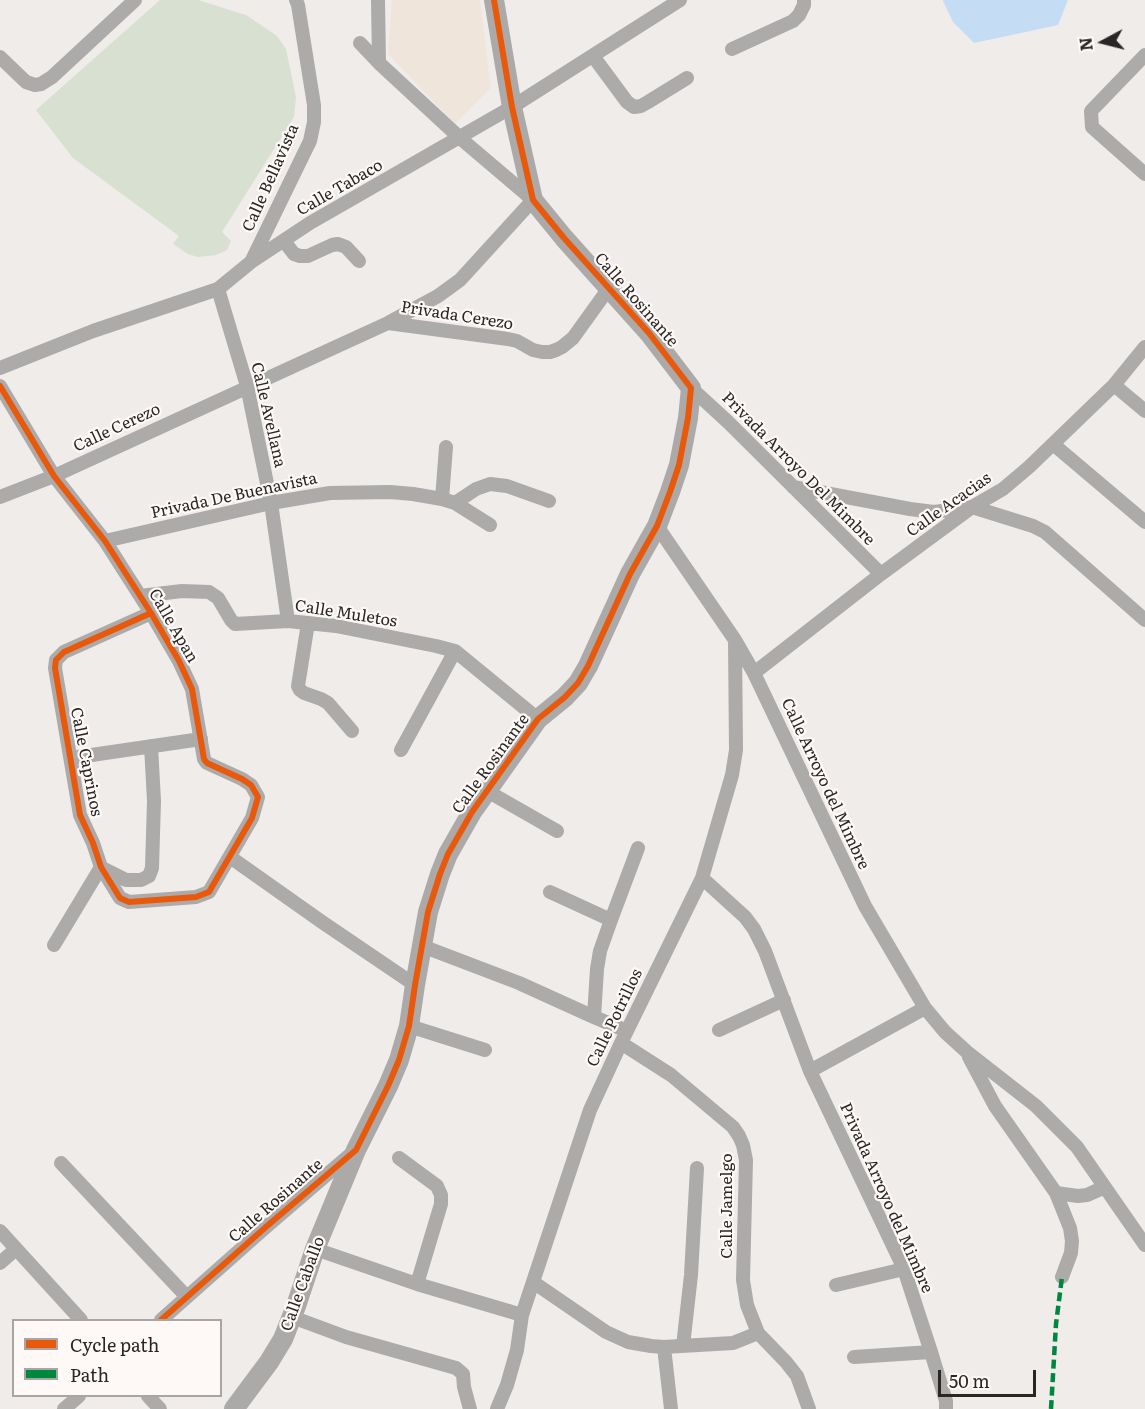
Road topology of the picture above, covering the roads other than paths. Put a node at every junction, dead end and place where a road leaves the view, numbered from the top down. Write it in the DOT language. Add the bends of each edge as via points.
graph roads {
  1 [pos="296,0"];
  2 [pos="378,0"];
  3 [pos="494,0"];
  4 [pos="680,0"];
  5 [pos="804,0"];
  6 [pos="126,3"];
  7 [pos="360,43"];
  8 [pos="732,50"];
  9 [pos="1145,55"];
  10 [pos="593,56"];
  11 [pos="0,57"];
  12 [pos="379,63"];
  13 [pos="687,78"];
  14 [pos="513,107"];
  15 [pos="460,138"];
  16 [pos="1145,174"];
  17 [pos="533,200"];
  18 [pos="284,241"];
  19 [pos="359,261"];
  20 [pos="251,262"];
  21 [pos="609,288"];
  22 [pos="218,289"];
  23 [pos="388,323"];
  24 [pos="1145,347"];
  25 [pos="0,368"];
  26 [pos="1114,385"];
  27 [pos="0,386"];
  28 [pos="247,386"];
  29 [pos="692,388"];
  30 [pos="1145,411"];
  31 [pos="1053,444"];
  32 [pos="446,447"];
  33 [pos="54,476"];
  34 [pos="792,487"];
  35 [pos="0,497"];
  36 [pos="448,501"];
  37 [pos="549,501"];
  38 [pos="271,503"];
  39 [pos="972,507"];
  40 [pos="1145,522"];
  41 [pos="490,525"];
  42 [pos="657,526"];
  43 [pos="105,541"];
  44 [pos="880,574"];
  45 [pos="140,596"];
  46 [pos="151,613"];
  47 [pos="1145,620"];
  48 [pos="288,621"];
  49 [pos="308,623"];
  50 [pos="735,640"];
  51 [pos="455,651"];
  52 [pos="754,673"];
  53 [pos="538,719"];
  54 [pos="352,731"];
  55 [pos="201,739"];
  56 [pos="151,746"];
  57 [pos="401,750"];
  58 [pos="72,758"];
  59 [pos="487,791"];
  60 [pos="557,831"];
  61 [pos="638,848"];
  62 [pos="230,857"];
  63 [pos="101,867"];
  64 [pos="702,878"];
  65 [pos="550,892"];
  66 [pos="611,920"];
  67 [pos="54,945"];
  68 [pos="422,946"];
  69 [pos="415,985"];
  70 [pos="784,1000"];
  71 [pos="925,1008"];
  72 [pos="594,1017"];
  73 [pos="410,1026"];
  74 [pos="719,1030"];
  75 [pos="624,1037"];
  76 [pos="485,1050"];
  77 [pos="967,1052"];
  78 [pos="810,1071"];
  79 [pos="356,1150"];
  80 [pos="399,1158"];
  81 [pos="61,1163"];
  82 [pos="697,1168"];
  83 [pos="1105,1187"];
  84 [pos="1056,1193"];
  85 [pos="0,1231"];
  86 [pos="1145,1245"];
  87 [pos="16,1249"];
  88 [pos="315,1250"];
  89 [pos="0,1263"];
  90 [pos="904,1269"];
  91 [pos="1062,1277"];
  92 [pos="533,1282"];
  93 [pos="417,1284"];
  94 [pos="836,1285"];
  95 [pos="187,1298"];
  96 [pos="522,1315"];
  97 [pos="292,1317"];
  98 [pos="80,1319"];
  99 [pos="162,1319"];
  100 [pos="758,1333"];
  101 [pos="683,1346"];
  102 [pos="664,1347"];
  103 [pos="931,1352"];
  104 [pos="854,1357"];
  105 [pos="77,1397"];
  106 [pos="150,1397"];
  107 [pos="64,1409"];
  108 [pos="160,1409"];
  109 [pos="234,1409"];
  110 [pos="470,1409"];
  111 [pos="497,1409"];
  112 [pos="671,1409"];
  113 [pos="809,1409"];
  114 [pos="946,1409"];
  1 -- 20 [label="street, Calle Bellavista" via="314,122 310,141"];
  2 -- 12 [label="street"];
  3 -- 14 [label="street"];
  4 -- 10 [label="street, Calle Tabaco"];
  5 -- 8 [label="street" via="793,21"];
  6 -- 11 [label="street" via="46,82 26,82"];
  7 -- 12 [label="street"];
  9 -- 16 [label="street" via="1091,111 1092,127"];
  10 -- 13 [label="street" via="634,107"];
  10 -- 14 [label="street, Calle Tabaco"];
  12 -- 15 [label="street"];
  14 -- 15 [label="street, Calle Tabaco"];
  14 -- 17 [label="street, Calle Rosinante"];
  15 -- 17 [label="street"];
  15 -- 18 [label="street, Calle Tabaco"];
  17 -- 21 [label="street, Calle Rosinante"];
  17 -- 23 [label="street" via="460,280"];
  18 -- 19 [label="street" via="300,256 339,244"];
  18 -- 20 [label="street, Calle Tabaco"];
  20 -- 22 [label="street, Calle Tabaco"];
  21 -- 23 [label="street, Privada Cerezo" via="573,338 550,352 533,350 508,339"];
  21 -- 29 [label="street, Calle Rosinante"];
  22 -- 25 [label="street, Calle Tabaco" via="93,331"];
  22 -- 28 [label="street, Calle Avellana"];
  23 -- 28 [label="street, Privada Cerezo"];
  24 -- 26 [label="street, Calle Acacias"];
  26 -- 30 [label="street"];
  26 -- 31 [label="street, Calle Acacias"];
  27 -- 33 [label="street, Calle Apan"];
  28 -- 33 [label="street, Calle Cerezo"];
  28 -- 38 [label="street, Calle Avellana"];
  29 -- 34 [label="street, Privada Arroyo Del Mimbre"];
  29 -- 42 [label="street, Calle Rosinante" via="678,465"];
  31 -- 39 [label="street, Calle Acacias" via="1003,489"];
  31 -- 40 [label="street"];
  32 -- 36 [label="street"];
  33 -- 35 [label="street, Calle Cerezo"];
  33 -- 43 [label="street, Calle Apan"];
  34 -- 39 [label="street" via="934,512"];
  34 -- 44 [label="street, Privada Arroyo Del Mimbre"];
  36 -- 37 [label="street" via="490,484"];
  36 -- 38 [label="street, Privada De Buenavista" via="390,492 330,493"];
  36 -- 41 [label="street, Privada De Buenavista"];
  38 -- 43 [label="street, Privada De Buenavista"];
  38 -- 48 [label="street, Calle Avellana"];
  39 -- 44 [label="street, Calle Acacias"];
  39 -- 47 [label="street" via="1045,532"];
  42 -- 50 [label="street, Calle Arroyo del Mimbre"];
  42 -- 53 [label="street, Calle Rosinante" via="578,683"];
  43 -- 45 [label="street, Calle Apan"];
  44 -- 52 [label="street, Calle Acacias"];
  45 -- 46 [label="street, Calle Apan"];
  45 -- 48 [label="street, Calle Muletos" via="209,592 218,598 236,624"];
  46 -- 55 [label="street, Calle Apan" via="192,689"];
  46 -- 58 [label="street, Calle Caprinos" via="64,652 56,660"];
  48 -- 49 [label="street, Calle Muletos"];
  49 -- 51 [label="street, Calle Muletos"];
  49 -- 54 [label="street" via="298,687 328,703"];
  50 -- 52 [label="street, Calle Arroyo del Mimbre"];
  50 -- 64 [label="street, Calle Potrillos" via="735,758"];
  51 -- 53 [label="street, Calle Muletos"];
  51 -- 57 [label="street"];
  52 -- 71 [label="street, Calle Arroyo del Mimbre" via="865,906"];
  53 -- 59 [label="street, Calle Rosinante"];
  55 -- 56 [label="street, Calle Caprinos"];
  55 -- 62 [label="street, Calle Apan" via="207,763 251,785 258,797 252,818"];
  56 -- 58 [label="street, Calle Caprinos"];
  56 -- 63 [label="street" via="152,868 141,880 126,880"];
  58 -- 63 [label="street, Calle Caprinos" via="80,815"];
  59 -- 60 [label="street"];
  59 -- 68 [label="street, Calle Rosinante" via="448,854 428,912"];
  61 -- 66 [label="street"];
  62 -- 63 [label="street, Calle Apan" via="214,887 196,897 126,901 120,898"];
  62 -- 69 [label="street"];
  63 -- 67 [label="street"];
  64 -- 70 [label="street, Privada Arroyo del Mimbre" via="746,916"];
  64 -- 75 [label="street, Calle Potrillos"];
  65 -- 66 [label="street"];
  66 -- 72 [label="street" via="600,951"];
  68 -- 69 [label="street, Calle Rosinante"];
  68 -- 72 [label="street, Calle Jamelgo" via="519,982"];
  69 -- 73 [label="street, Calle Rosinante"];
  70 -- 74 [label="street"];
  70 -- 78 [label="street, Privada Arroyo del Mimbre"];
  71 -- 77 [label="street, Calle Arroyo del Mimbre"];
  71 -- 78 [label="street"];
  72 -- 75 [label="street, Calle Jamelgo"];
  73 -- 76 [label="street"];
  73 -- 79 [label="street, Calle Rosinante" via="388,1086"];
  75 -- 92 [label="street, Calle Potrillos" via="590,1110"];
  75 -- 100 [label="street, Calle Jamelgo" via="733,1127 743,1145 743,1280"];
  77 -- 83 [label="street, Calle Arroyo del Mimbre" via="1036,1106 1077,1148"];
  77 -- 84 [label="street" via="995,1106"];
  78 -- 90 [label="street, Privada Arroyo del Mimbre"];
  79 -- 88 [label="street, Calle Caballo"];
  79 -- 95 [label="street, Calle Rosinante"];
  80 -- 93 [label="street" via="437,1186 441,1195"];
  81 -- 95 [label="street"];
  82 -- 101 [label="street"];
  83 -- 84 [label="street" via="1087,1195"];
  83 -- 86 [label="street, Calle Arroyo del Mimbre"];
  84 -- 91 [label="street" via="1072,1241"];
  85 -- 87 [label="street"];
  87 -- 89 [label="street"];
  87 -- 98 [label="street"];
  88 -- 93 [label="street"];
  88 -- 97 [label="street, Calle Caballo"];
  90 -- 94 [label="street"];
  90 -- 103 [label="street, Privada Arroyo del Mimbre"];
  92 -- 96 [label="street, Calle Potrillos"];
  92 -- 102 [label="street" via="606,1332 628,1342"];
  93 -- 96 [label="street"];
  95 -- 99 [label="street, Calle Rosinante"];
  96 -- 111 [label="street, Calle Potrillos" via="517,1350"];
  97 -- 109 [label="street, Calle Caballo" via="276,1352"];
  97 -- 110 [label="street" via="346,1337 456,1368 463,1374"];
  100 -- 101 [label="street" via="733,1343"];
  100 -- 113 [label="street, Calle Jamelgo" via="797,1376"];
  101 -- 102 [label="street"];
  102 -- 112 [label="street"];
  103 -- 104 [label="street"];
  103 -- 114 [label="street, Privada Arroyo del Mimbre"];
  105 -- 107 [label="street"];
  106 -- 108 [label="street"];
}
